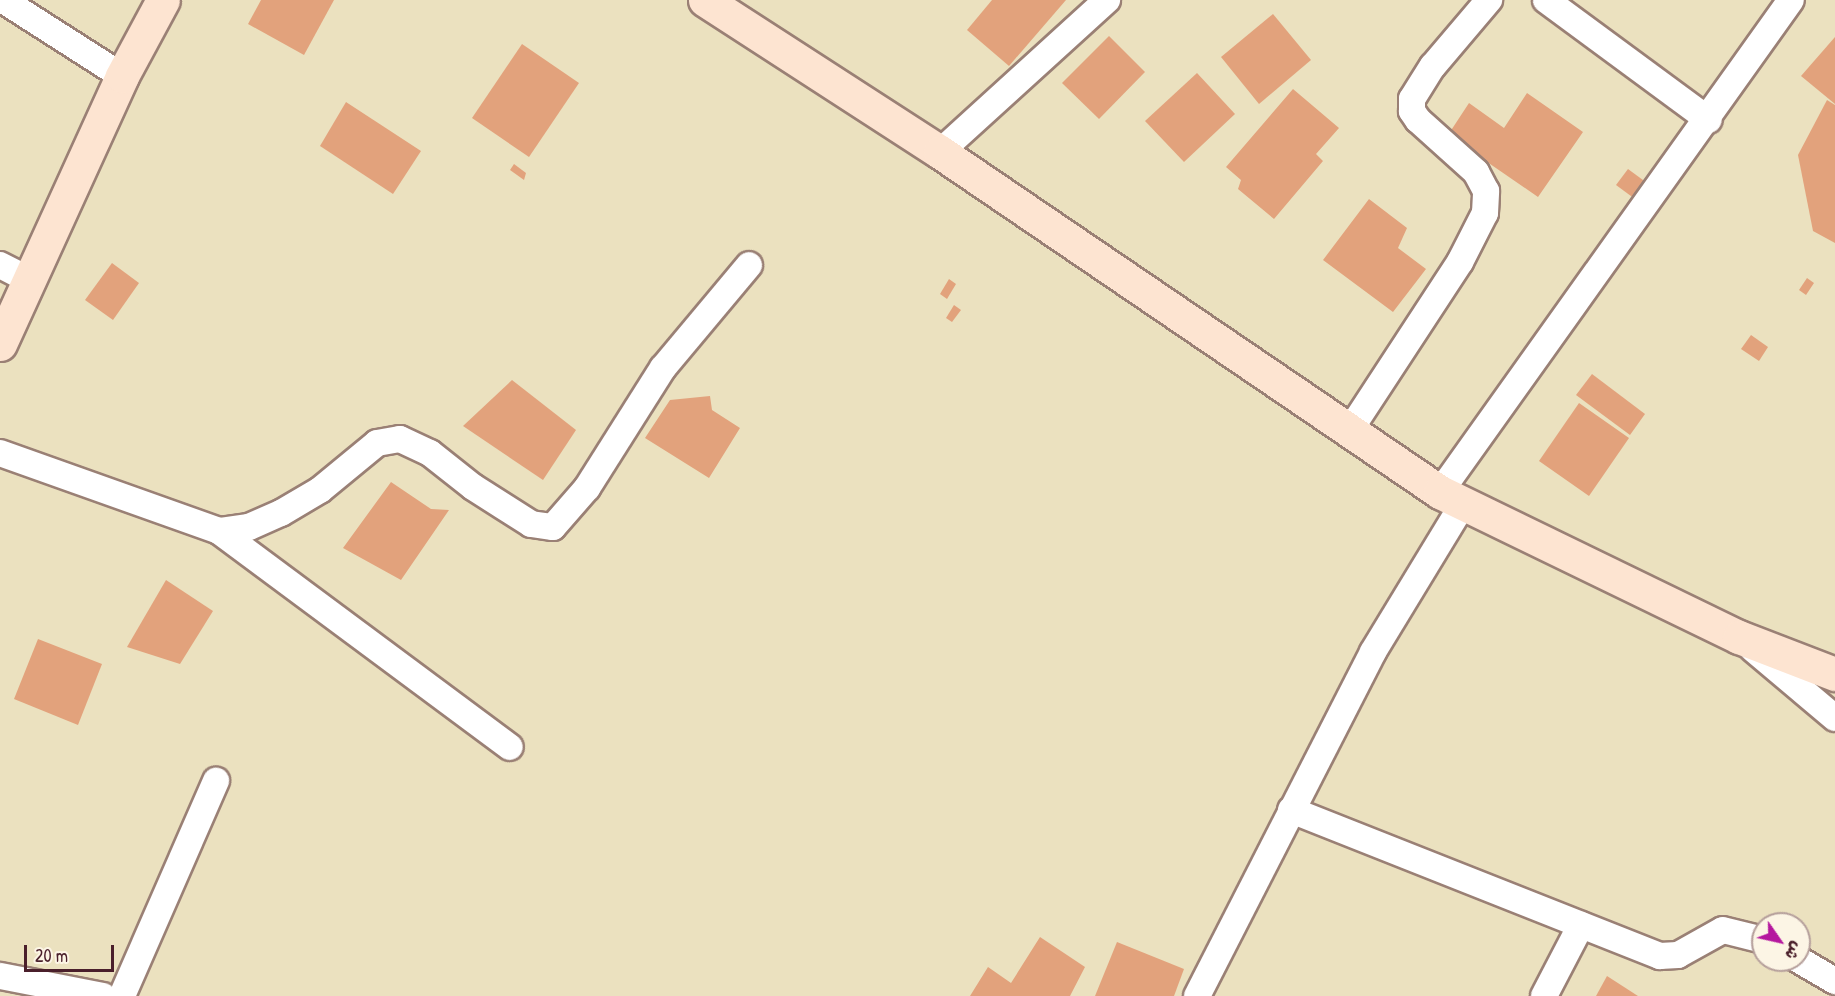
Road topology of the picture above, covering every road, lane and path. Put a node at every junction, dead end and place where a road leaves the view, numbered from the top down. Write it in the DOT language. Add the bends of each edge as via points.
graph roads {
  1 [pos="3,0"];
  2 [pos="163,0"];
  3 [pos="705,0"];
  4 [pos="1107,0"];
  5 [pos="1489,0"];
  6 [pos="1546,0"];
  7 [pos="1791,0"];
  8 [pos="122,76"];
  9 [pos="1709,120"];
  10 [pos="940,152"];
  11 [pos="0,265"];
  12 [pos="749,265"];
  13 [pos="28,279"];
  14 [pos="0,344"];
  15 [pos="1350,430"];
  16 [pos="0,453"];
  17 [pos="1452,498"];
  18 [pos="219,531"];
  19 [pos="1739,637"];
  20 [pos="1835,674"];
  21 [pos="1835,717"];
  22 [pos="510,747"];
  23 [pos="216,781"];
  24 [pos="1291,810"];
  25 [pos="1581,925"];
  26 [pos="1751,937"];
  27 [pos="1811,967"];
  28 [pos="0,976"];
  29 [pos="1835,981"];
  30 [pos="103,996"];
  31 [pos="122,996"];
  32 [pos="1197,996"];
  33 [pos="1544,996"];
  1 -- 8 [label="street"];
  2 -- 8 [label="street"];
  3 -- 10 [label="street"];
  4 -- 10 [label="street"];
  5 -- 15 [label="street" via="1433,66 1412,99 1412,111 1418,120 1476,172 1486,191 1483,221"];
  6 -- 9 [label="street"];
  7 -- 9 [label="street"];
  8 -- 13 [label="street"];
  9 -- 17 [label="street"];
  10 -- 15 [label="street"];
  11 -- 13 [label="street"];
  12 -- 18 [label="street" via="663,368 587,488 554,527 531,524 473,487 430,453 400,439 377,443 321,490 281,513 249,527"];
  13 -- 14 [label="street"];
  15 -- 17 [label="street"];
  16 -- 18 [label="street"];
  17 -- 19 [label="street"];
  17 -- 24 [label="street"];
  18 -- 22 [label="street"];
  19 -- 20 [label="street"];
  19 -- 21 [label="street"];
  23 -- 31 [label="street"];
  24 -- 25 [label="street"];
  24 -- 32 [label="street"];
  25 -- 26 [label="street" via="1660,956 1678,955 1723,930"];
  25 -- 33 [label="street"];
  27 -- 29 [label="street"];
  28 -- 30 [label="street"];
}
